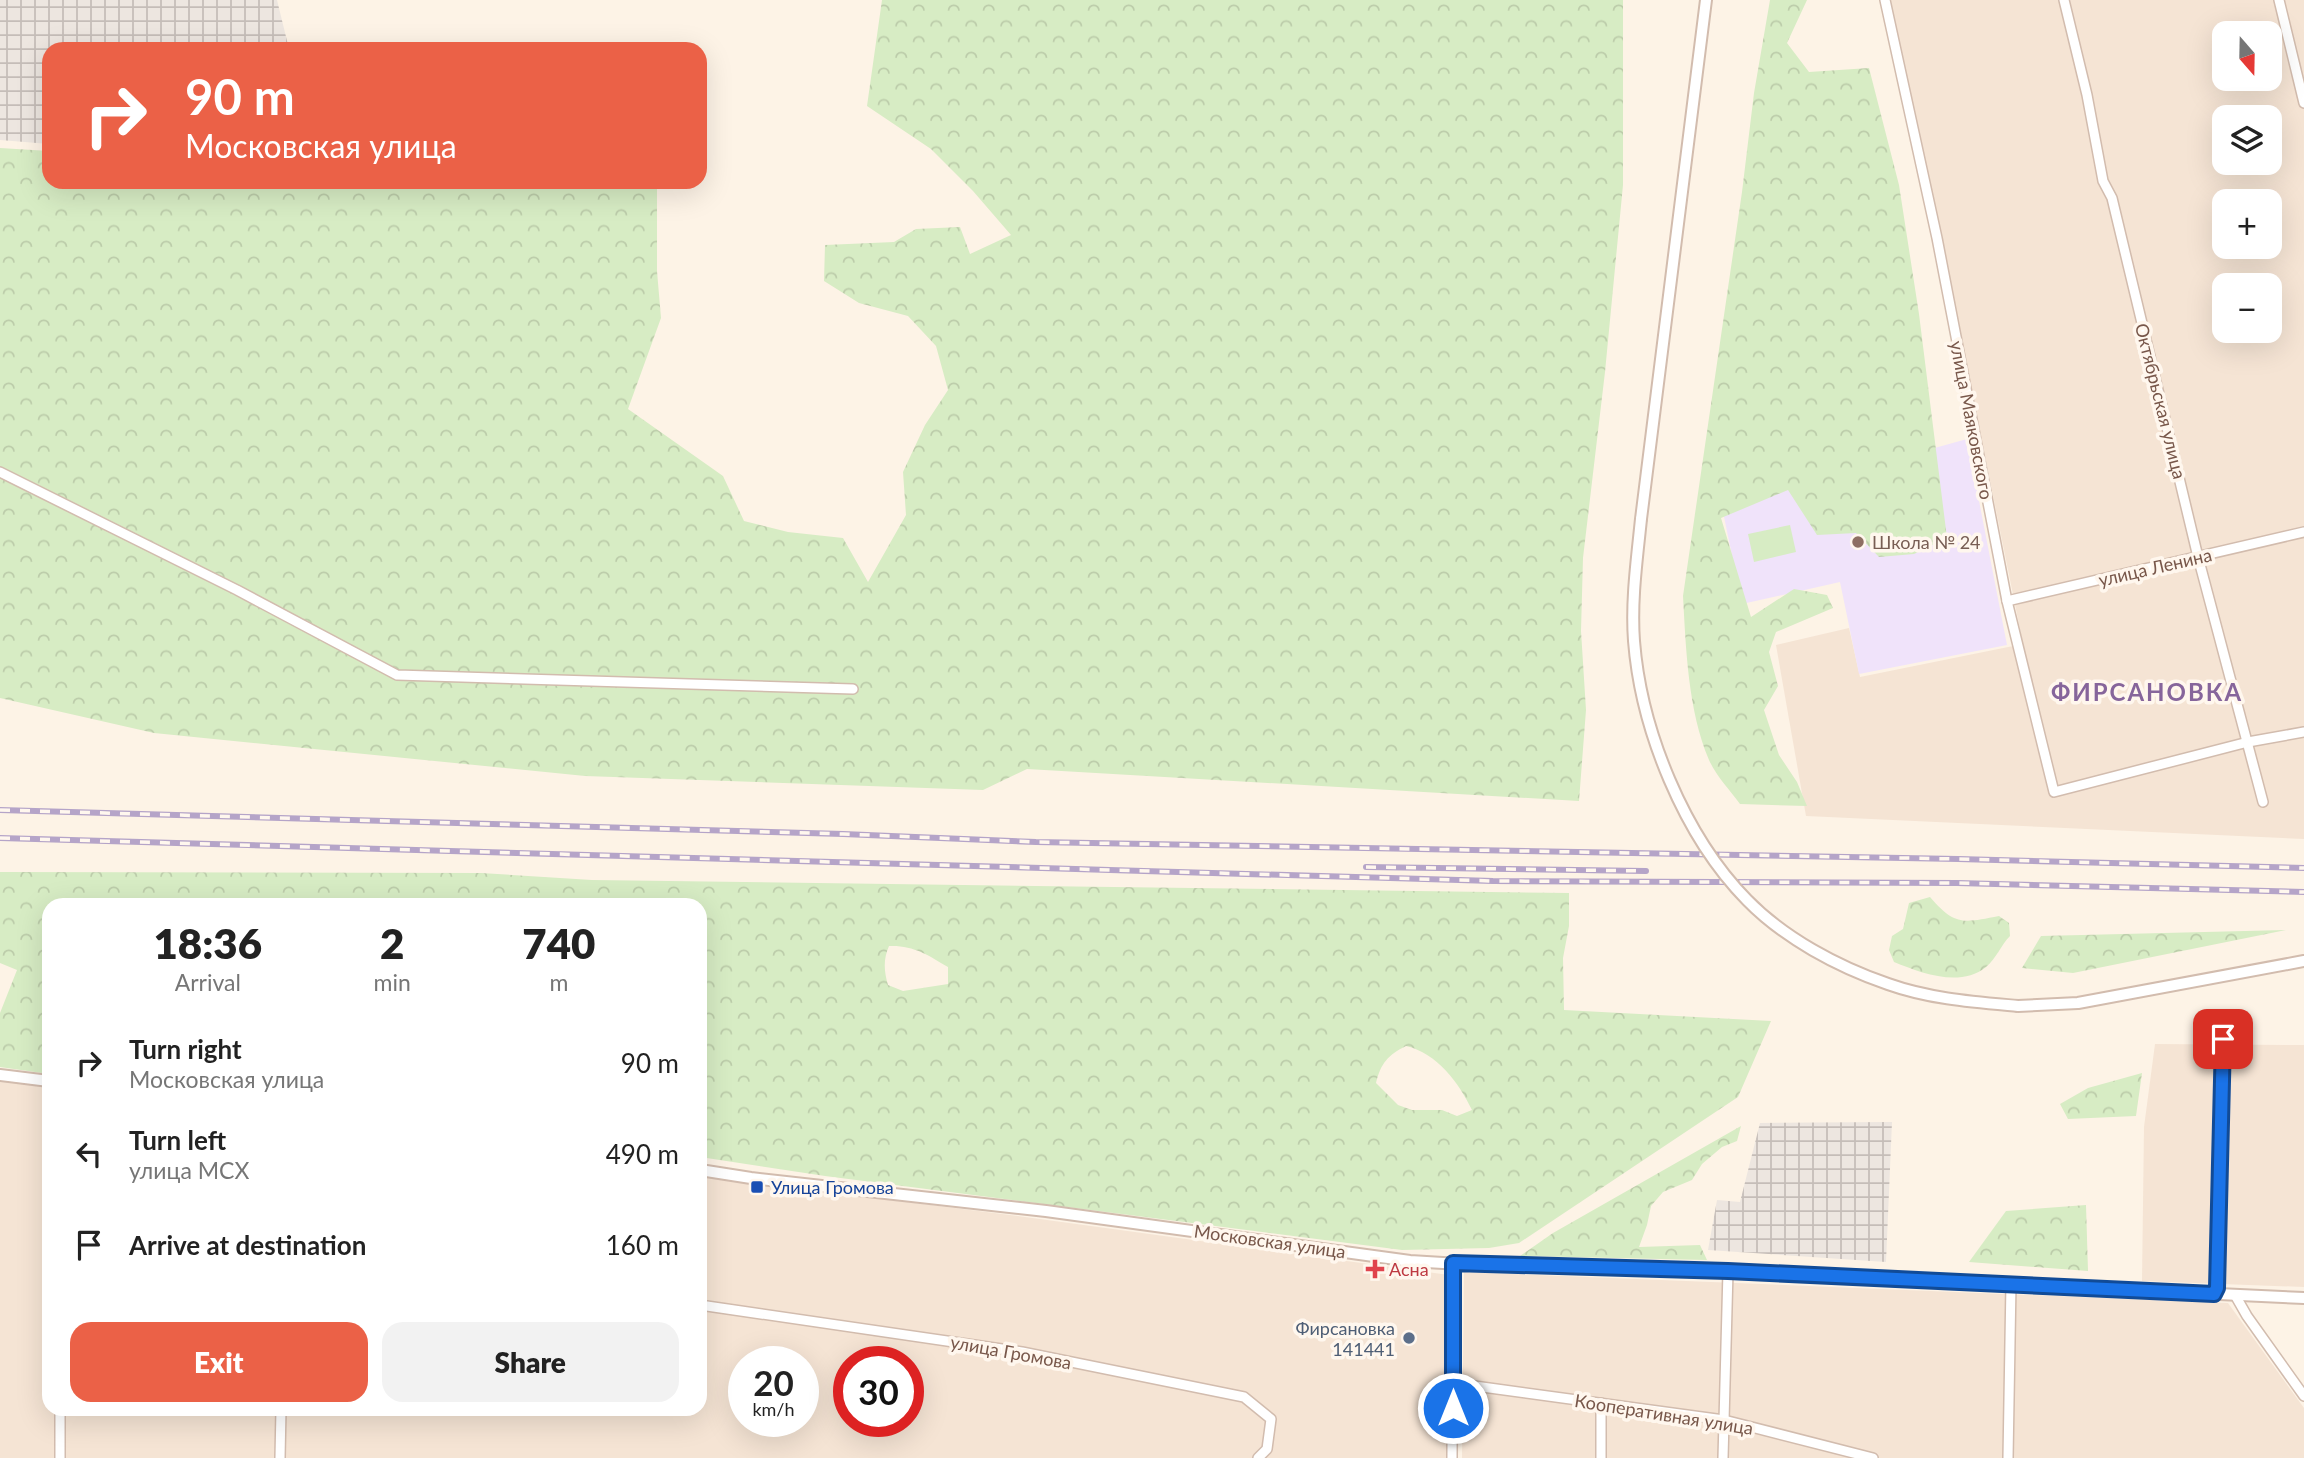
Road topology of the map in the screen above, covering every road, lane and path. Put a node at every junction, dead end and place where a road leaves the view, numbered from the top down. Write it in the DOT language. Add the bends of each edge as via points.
graph roads {
  1 [pos="1706,0"];
  2 [pos="1885,0"];
  3 [pos="2064,0"];
  4 [pos="2279,0"];
  5 [pos="2304,103"];
  6 [pos="0,472"];
  7 [pos="2304,532"];
  8 [pos="2198,557"];
  9 [pos="2007,601"];
  10 [pos="853,689"];
  11 [pos="2304,732"];
  12 [pos="2248,742"];
  13 [pos="2263,802"];
  14 [pos="2304,961"];
  15 [pos="2223,1039"];
  16 [pos="0,1075"];
  17 [pos="42,1080"];
  18 [pos="707,1171"];
  19 [pos="1453,1263"];
  20 [pos="1728,1271"];
  21 [pos="2011,1283"];
  22 [pos="2214,1294"];
  23 [pos="2235,1295"];
  24 [pos="2304,1297"];
  25 [pos="707,1307"];
  26 [pos="1453,1382"];
  27 [pos="2304,1396"];
  28 [pos="1601,1403"];
  29 [pos="60,1416"];
  30 [pos="281,1416"];
  31 [pos="1724,1420"];
  32 [pos="60,1458"];
  33 [pos="280,1458"];
  34 [pos="1258,1458"];
  35 [pos="1452,1458"];
  36 [pos="1601,1458"];
  37 [pos="1723,1458"];
  38 [pos="1872,1458"];
  39 [pos="2008,1458"];
  1 -- 14 [label="street, bridge" via="1633,589 1634,640 1650,728 1662,764 1697,833 1746,900 1785,932 1888,984 1951,1000 2018,1006 2078,1003"];
  2 -- 9 [label="street, улица Маяковского" via="1937,238"];
  3 -- 8 [label="street, Октябрьская улица"];
  4 -- 5 [label="street"];
  6 -- 10 [label="street" via="397,675"];
  7 -- 8 [label="street, улица Ленина"];
  8 -- 9 [label="street, улица Ленина"];
  8 -- 12 [label="street, Октябрьская улица"];
  9 -- 12 [label="street, улица Маяковского" via="2054,792"];
  11 -- 12 [label="street, улица Маяковского"];
  12 -- 13 [label="street, Октябрьская улица"];
  15 -- 22 [label="street"];
  16 -- 17 [label="street"];
  18 -- 19 [label="street, Московская улица"];
  19 -- 20 [label="street, Московская улица"];
  19 -- 26 [label="street"];
  20 -- 21 [label="street, Московская улица"];
  20 -- 31 [label="street"];
  21 -- 22 [label="street, Московская улица"];
  21 -- 39 [label="street"];
  22 -- 23 [label="street, Московская улица"];
  23 -- 24 [label="street, Московская улица"];
  23 -- 27 [label="street"];
  25 -- 34 [label="street, улица Громова" via="1022,1352 1244,1397 1271,1419 1267,1449"];
  26 -- 28 [label="street, Кооперативная улица"];
  26 -- 35 [label="street"];
  28 -- 31 [label="street, Кооперативная улица"];
  28 -- 36 [label="street"];
  29 -- 32 [label="street"];
  30 -- 33 [label="street"];
  31 -- 37 [label="street"];
  31 -- 38 [label="street, Кооперативная улица"];
}
